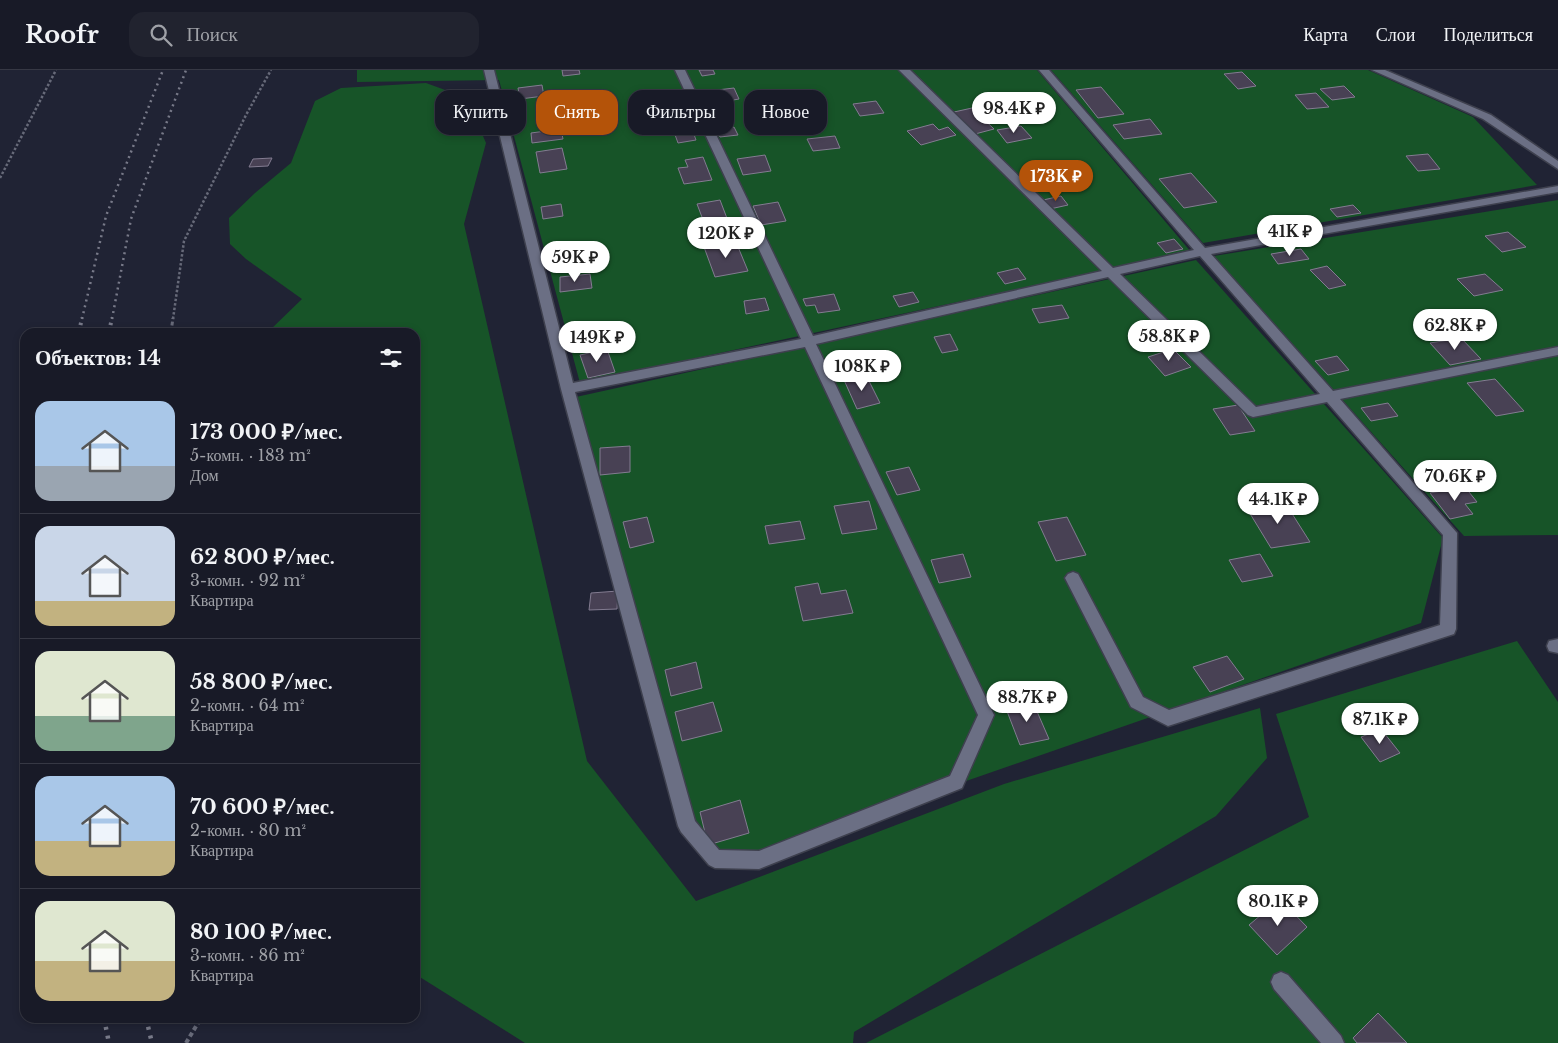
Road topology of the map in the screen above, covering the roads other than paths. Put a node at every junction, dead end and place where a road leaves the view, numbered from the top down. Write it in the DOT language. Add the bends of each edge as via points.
graph roads {
  1 [pos="489,70"];
  2 [pos="680,70"];
  3 [pos="904,70"];
  4 [pos="1044,70"];
  5 [pos="1377,70"];
  6 [pos="1558,166"];
  7 [pos="1558,189"];
  8 [pos="1201,252"];
  9 [pos="1111,272"];
  10 [pos="811,342"];
  11 [pos="1558,351"];
  12 [pos="568,389"];
  13 [pos="1331,396"];
  14 [pos="1073,578"];
  15 [pos="1280,982"];
  16 [pos="1334,1043"];
  1 -- 12 [label="street"];
  2 -- 10 [label="street"];
  3 -- 9 [label="street"];
  4 -- 8 [label="street"];
  5 -- 6 [label="street" via="1487,117"];
  7 -- 8 [label="street"];
  8 -- 9 [label="street"];
  8 -- 13 [label="street"];
  9 -- 10 [label="street"];
  9 -- 13 [label="street" via="1253,412"];
  10 -- 12 [label="street"];
  10 -- 12 [label="street" via="986,715 956,782 759,860 714,859 687,826"];
  11 -- 13 [label="street"];
  13 -- 14 [label="street" via="1450,533 1448,629 1168,718 1137,702"];
  15 -- 16 [label="street"];
}
